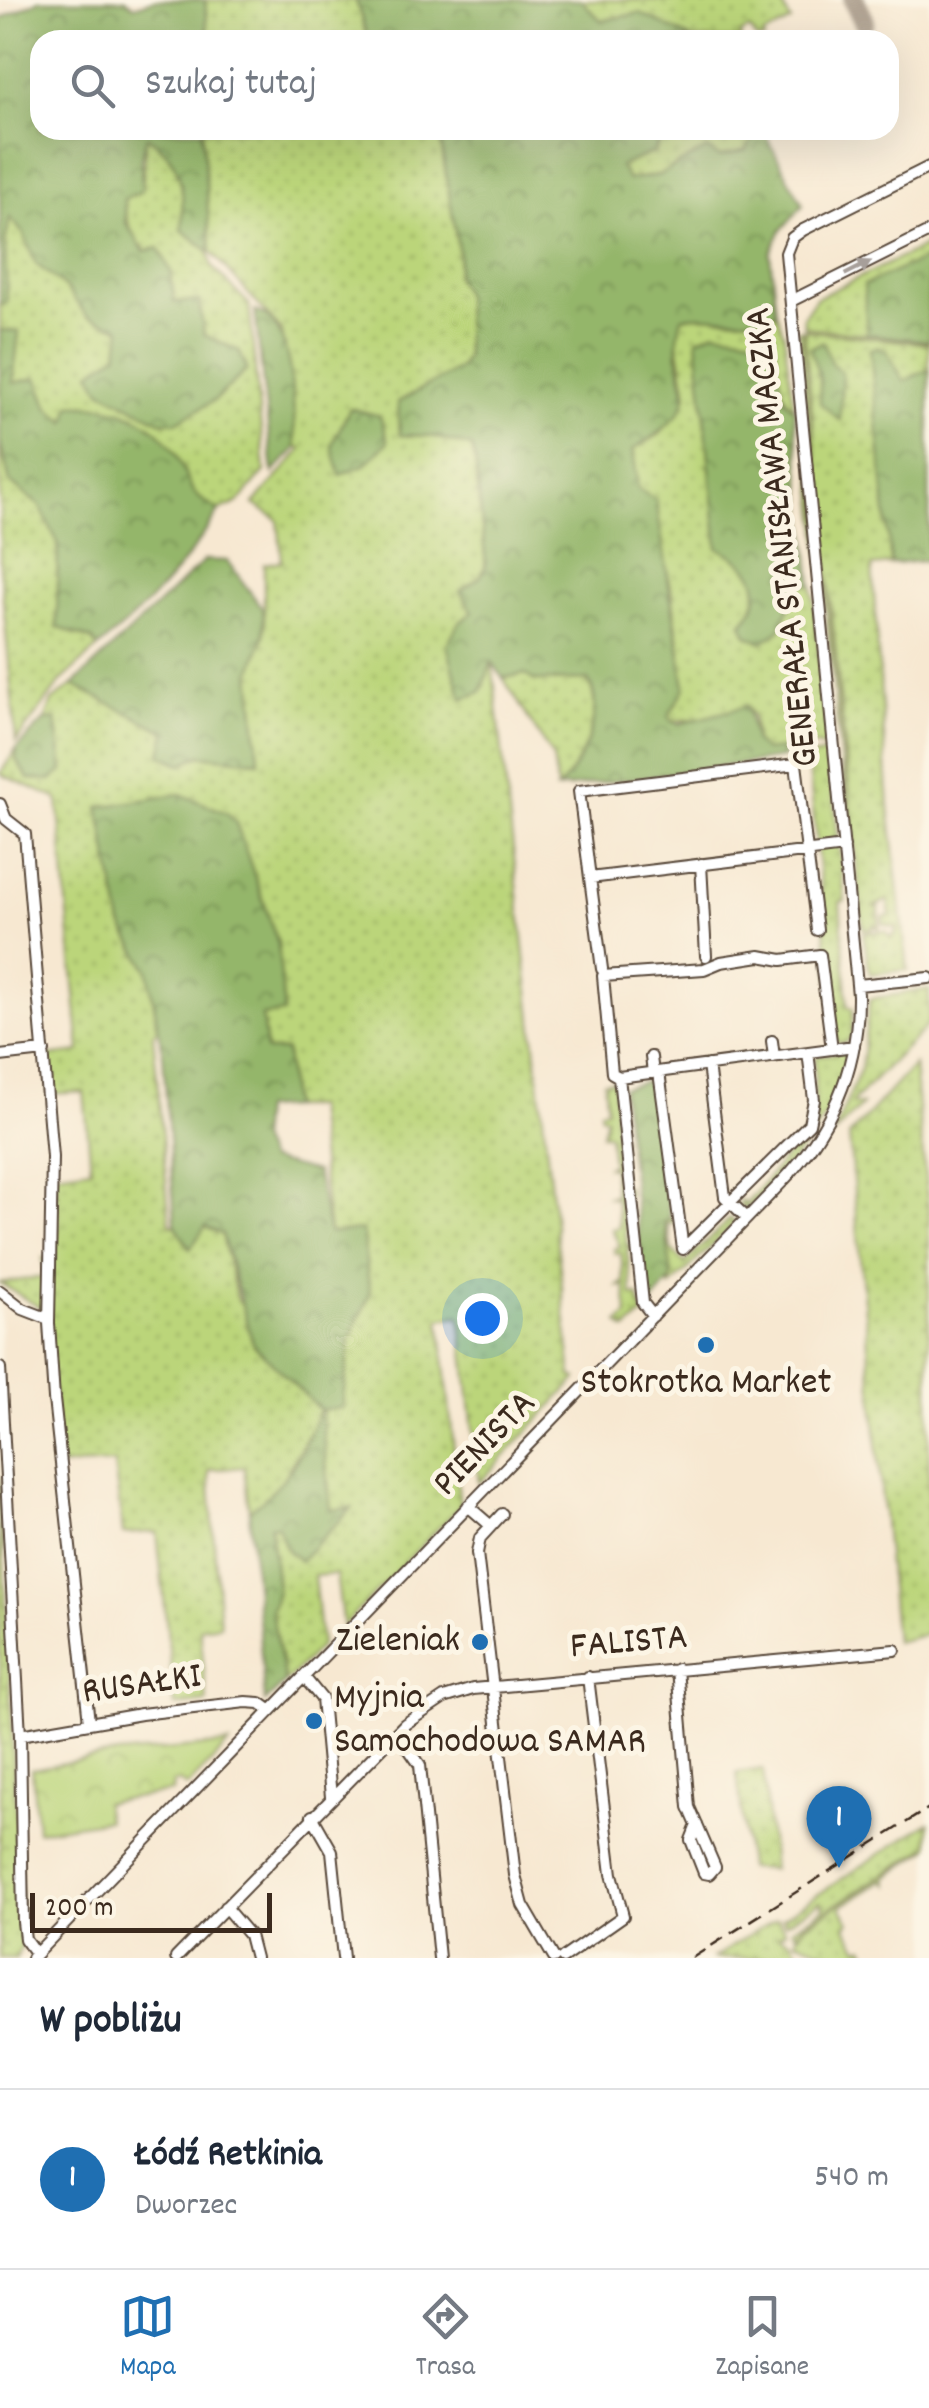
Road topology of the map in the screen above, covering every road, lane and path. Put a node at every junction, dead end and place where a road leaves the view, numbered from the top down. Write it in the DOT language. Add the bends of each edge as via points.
graph roads {
  1 [pos="929,167"];
  2 [pos="929,232"];
  3 [pos="791,301"];
  4 [pos="0,804"];
  5 [pos="844,847"];
  6 [pos="807,852"];
  7 [pos="701,864"];
  8 [pos="590,878"];
  9 [pos="817,930"];
  10 [pos="706,956"];
  11 [pos="602,969"];
  12 [pos="929,978"];
  13 [pos="858,985"];
  14 [pos="772,1042"];
  15 [pos="854,1046"];
  16 [pos="832,1049"];
  17 [pos="44,1052"];
  18 [pos="808,1052"];
  19 [pos="0,1056"];
  20 [pos="651,1057"];
  21 [pos="774,1057"];
  22 [pos="708,1065"];
  23 [pos="656,1072"];
  24 [pos="619,1077"];
  25 [pos="732,1204"];
  26 [pos="747,1218"];
  27 [pos="0,1292"];
  28 [pos="652,1316"];
  29 [pos="49,1319"];
  30 [pos="0,1368"];
  31 [pos="468,1506"];
  32 [pos="502,1514"];
  33 [pos="490,1525"];
  34 [pos="896,1650"];
  35 [pos="676,1668"];
  36 [pos="304,1677"];
  37 [pos="588,1678"];
  38 [pos="495,1687"];
  39 [pos="271,1711"];
  40 [pos="90,1722"];
  41 [pos="397,1732"];
  42 [pos="20,1735"];
  43 [pos="331,1797"];
  44 [pos="312,1816"];
  45 [pos="714,1871"];
  46 [pos="225,1907"];
  47 [pos="34,1956"];
  48 [pos="176,1958"];
  49 [pos="255,1958"];
  50 [pos="343,1958"];
  51 [pos="439,1958"];
  52 [pos="554,1958"];
  53 [pos="563,1958"];
  1 -- 3 [label="street, GENERAŁA STANISŁAWA MACZKA" via="796,234 786,253"];
  3 -- 2 [label="street, one-way"];
  3 -- 5 [label="street, GENERAŁA STANISŁAWA MACZKA"];
  4 -- 17 [label="street" via="24,834"];
  5 -- 6 [label="street"];
  5 -- 13 [label="street, GENERAŁA STANISŁAWA MACZKA"];
  6 -- 7 [label="street"];
  6 -- 8 [label="street" via="796,764 776,766 579,791"];
  6 -- 9 [label="street"];
  7 -- 8 [label="street"];
  7 -- 10 [label="street"];
  8 -- 11 [label="street"];
  12 -- 13 [label="street"];
  13 -- 15 [label="street, PIENISTA"];
  14 -- 21 [label="street"];
  15 -- 16 [label="street"];
  15 -- 26 [label="street, PIENISTA" via="821,1132"];
  16 -- 18 [label="street"];
  16 -- 24 [label="street" via="820,955 603,976 613,1076"];
  17 -- 19 [label="street"];
  17 -- 29 [label="street" via="53,1163"];
  18 -- 21 [label="street"];
  18 -- 25 [label="street" via="814,1100 809,1124"];
  20 -- 23 [label="street"];
  21 -- 22 [label="street"];
  22 -- 23 [label="street"];
  22 -- 25 [label="street" via="719,1094 725,1194"];
  23 -- 24 [label="street"];
  23 -- 25 [label="street" via="678,1245"];
  24 -- 28 [label="street" via="643,1303"];
  25 -- 26 [label="street"];
  26 -- 28 [label="street, PIENISTA"];
  27 -- 29 [label="street"];
  28 -- 31 [label="street, PIENISTA"];
  29 -- 40 [label="street"];
  30 -- 42 [label="street"];
  31 -- 33 [label="street"];
  31 -- 36 [label="street, PIENISTA"];
  32 -- 33 [label="street"];
  33 -- 38 [label="street" via="477,1553"];
  34 -- 35 [label="street, FALISTA"];
  35 -- 37 [label="street, FALISTA"];
  35 -- 45 [label="street" via="689,1807"];
  36 -- 39 [label="street, PIENISTA"];
  36 -- 43 [label="street" via="322,1699"];
  37 -- 38 [label="street, FALISTA"];
  37 -- 53 [label="street" via="622,1921"];
  38 -- 41 [label="street, FALISTA" via="444,1698"];
  38 -- 52 [label="street" via="517,1886"];
  39 -- 40 [label="street, RUSAŁKI" via="254,1702"];
  39 -- 47 [label="street, PIENISTA"];
  40 -- 42 [label="street, RUSAŁKI"];
  41 -- 43 [label="street, FALISTA"];
  41 -- 51 [label="street" via="420,1766"];
  42 -- 47 [label="street" via="23,1934"];
  43 -- 44 [label="street, FALISTA"];
  44 -- 46 [label="street, FALISTA"];
  44 -- 50 [label="street" via="332,1851"];
  46 -- 48 [label="street, FALISTA"];
  46 -- 49 [label="street" via="249,1936"];
}
